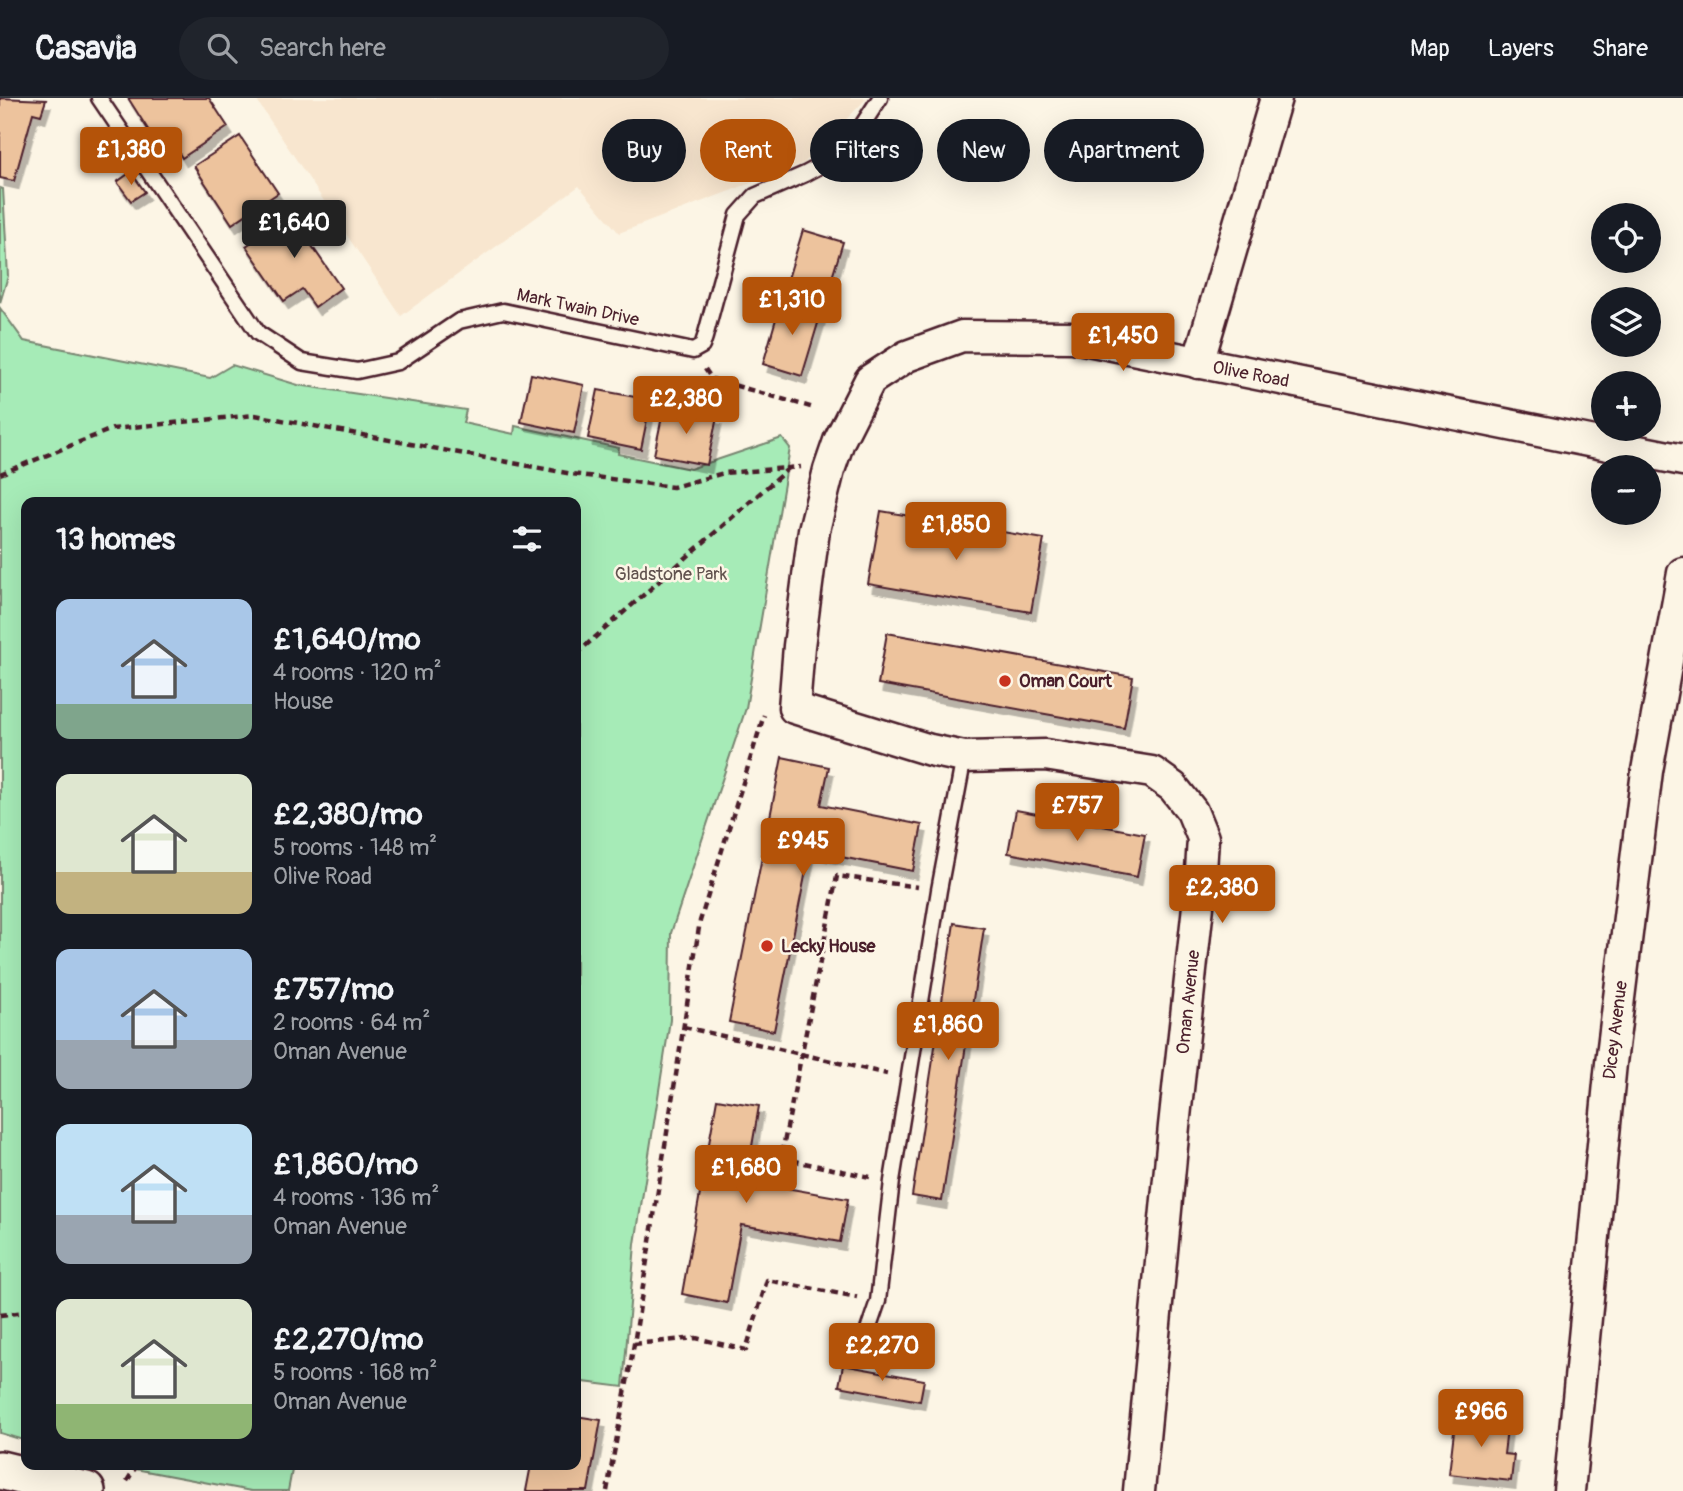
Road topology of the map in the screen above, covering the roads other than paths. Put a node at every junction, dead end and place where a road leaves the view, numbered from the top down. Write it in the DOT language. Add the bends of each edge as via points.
graph roads {
  1 [pos="99,98"];
  2 [pos="880,98"];
  3 [pos="1276,98"];
  4 [pos="1198,363"];
  5 [pos="1683,460"];
  6 [pos="1683,573"];
  7 [pos="780,708"];
  8 [pos="964,757"];
  9 [pos="867,1333"];
  10 [pos="0,1470"];
  11 [pos="86,1491"];
  12 [pos="1139,1491"];
  13 [pos="1569,1491"];
  1 -- 2 [label="lane, Mark Twain Drive" via="258,333 302,362 357,371 398,362 459,321 503,311 693,351 702,346 705,337 738,215 755,196 844,153"];
  3 -- 4 [label="street"];
  4 -- 5 [label="street, Olive Road"];
  4 -- 7 [label="street, Olive Road" via="1073,337 962,336 907,356 870,380 839,441 814,530 799,646"];
  6 -- 13 [label="street, Dicey Avenue" via="1643,797 1611,1063"];
  7 -- 8 [label="street, Oman Avenue"];
  8 -- 9 [label="lane" via="908,1079 878,1301"];
  8 -- 12 [label="street, Oman Avenue" via="1045,755 1152,772 1173,787 1192,811 1203,838"];
  10 -- 11 [label="street"];
}
